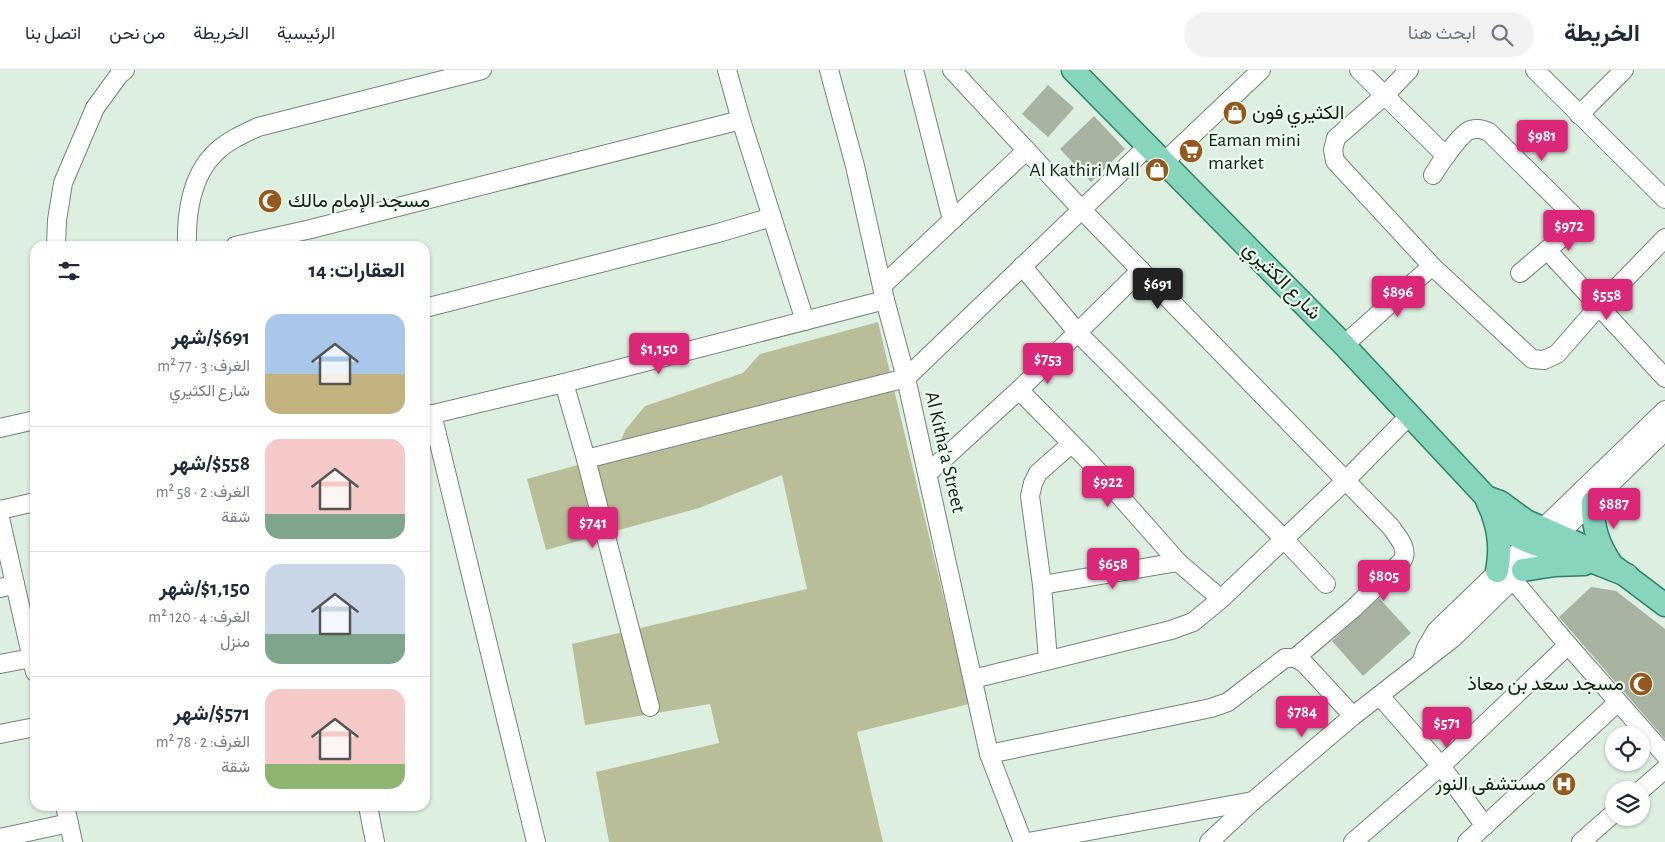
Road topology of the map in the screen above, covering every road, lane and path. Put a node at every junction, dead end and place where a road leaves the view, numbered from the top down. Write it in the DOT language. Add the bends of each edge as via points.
graph roads {
  1 [pos="125,70"];
  2 [pos="482,70"];
  3 [pos="727,70"];
  4 [pos="829,70"];
  5 [pos="914,70"];
  6 [pos="952,70"];
  7 [pos="1073,70"];
  8 [pos="1261,70"];
  9 [pos="1359,70"];
  10 [pos="1409,70"];
  11 [pos="1535,70"];
  12 [pos="1624,70"];
  13 [pos="1384,96"];
  14 [pos="1579,115"];
  15 [pos="741,120"];
  16 [pos="1027,150"];
  17 [pos="1156,154"];
  18 [pos="1446,156"];
  19 [pos="1433,175"];
  20 [pos="1665,199"];
  21 [pos="1082,210"];
  22 [pos="772,216"];
  23 [pos="952,220"];
  24 [pos="1665,238"];
  25 [pos="56,241"];
  26 [pos="187,241"];
  27 [pos="257,241"];
  28 [pos="1547,250"];
  29 [pos="1022,266"];
  30 [pos="1432,266"];
  31 [pos="1141,270"];
  32 [pos="1520,273"];
  33 [pos="883,293"];
  34 [pos="1599,306"];
  35 [pos="430,307"];
  36 [pos="805,321"];
  37 [pos="1078,333"];
  38 [pos="1344,345"];
  39 [pos="906,378"];
  40 [pos="1665,378"];
  41 [pos="564,383"];
  42 [pos="1020,390"];
  43 [pos="1665,410"];
  44 [pos="430,415"];
  45 [pos="1410,415"];
  46 [pos="30,421"];
  47 [pos="430,423"];
  48 [pos="0,428"];
  49 [pos="1665,431"];
  50 [pos="1071,444"];
  51 [pos="586,459"];
  52 [pos="928,473"];
  53 [pos="1346,480"];
  54 [pos="1593,502"];
  55 [pos="30,503"];
  56 [pos="1489,505"];
  57 [pos="0,510"];
  58 [pos="0,518"];
  59 [pos="1543,538"];
  60 [pos="1284,539"];
  61 [pos="1178,562"];
  62 [pos="1612,568"];
  63 [pos="1511,574"];
  64 [pos="1326,584"];
  65 [pos="8,586"];
  66 [pos="1042,586"];
  67 [pos="1221,599"];
  68 [pos="1663,600"];
  69 [pos="1568,645"];
  70 [pos="30,656"];
  71 [pos="1295,658"];
  72 [pos="1048,660"];
  73 [pos="0,664"];
  74 [pos="30,665"];
  75 [pos="973,679"];
  76 [pos="1380,696"];
  77 [pos="1618,702"];
  78 [pos="650,707"];
  79 [pos="1353,716"];
  80 [pos="30,728"];
  81 [pos="0,734"];
  82 [pos="989,754"];
  83 [pos="1665,755"];
  84 [pos="1441,766"];
  85 [pos="1665,769"];
  86 [pos="1650,782"];
  87 [pos="1254,801"];
  88 [pos="369,811"];
  89 [pos="67,815"];
  90 [pos="1605,821"];
  91 [pos="1485,826"];
  92 [pos="0,838"];
  93 [pos="1584,841"];
  94 [pos="73,842"];
  95 [pos="375,842"];
  96 [pos="536,842"];
  97 [pos="1023,842"];
  98 [pos="1028,842"];
  99 [pos="1209,842"];
  100 [pos="1353,842"];
  101 [pos="1467,842"];
  1 -- 25 [label="street" via="94,108 64,183"];
  2 -- 26 [label="street" via="258,127 234,138 214,154 196,182 189,206"];
  3 -- 15 [label="street"];
  4 -- 33 [label="street, Al Kitha'a Street" via="855,166"];
  5 -- 23 [label="street"];
  6 -- 16 [label="street"];
  7 -- 17 [label="main road, شارع الكثيري"];
  8 -- 17 [label="street"];
  9 -- 13 [label="street"];
  10 -- 13 [label="street"];
  11 -- 14 [label="street"];
  12 -- 14 [label="street"];
  13 -- 18 [label="street"];
  13 -- 30 [label="street" via="1336,138 1335,161"];
  14 -- 20 [label="street"];
  15 -- 22 [label="street"];
  15 -- 27 [label="street"];
  16 -- 21 [label="street"];
  16 -- 23 [label="street"];
  17 -- 21 [label="street"];
  17 -- 38 [label="main road, شارع الكثيري"];
  18 -- 19 [label="street"];
  18 -- 28 [label="street" via="1468,131 1480,128 1489,132 1572,214 1572,229"];
  21 -- 29 [label="street"];
  21 -- 31 [label="street"];
  22 -- 35 [label="street" via="718,233"];
  22 -- 36 [label="street"];
  23 -- 33 [label="street"];
  24 -- 34 [label="street"];
  28 -- 32 [label="street"];
  28 -- 34 [label="street"];
  29 -- 37 [label="street"];
  29 -- 39 [label="street"];
  30 -- 34 [label="street" via="1532,359 1544,360 1556,354"];
  30 -- 38 [label="street"];
  31 -- 37 [label="street"];
  31 -- 53 [label="street"];
  33 -- 36 [label="street"];
  33 -- 39 [label="street, Al Kitha'a Street"];
  34 -- 40 [label="street"];
  36 -- 41 [label="street"];
  37 -- 42 [label="street"];
  37 -- 60 [label="street"];
  38 -- 45 [label="main road, شارع الكثيري"];
  39 -- 51 [label="street"];
  39 -- 52 [label="street, Al Kitha'a Street"];
  41 -- 44 [label="street"];
  41 -- 51 [label="street"];
  42 -- 50 [label="street"];
  42 -- 52 [label="street"];
  43 -- 59 [label="street"];
  45 -- 53 [label="street"];
  45 -- 56 [label="main road, شارع الكثيري"];
  46 -- 48 [label="street"];
  47 -- 96 [label="street"];
  49 -- 54 [label="street"];
  50 -- 61 [label="street"];
  50 -- 66 [label="street" via="1038,474 1030,496"];
  51 -- 78 [label="street"];
  52 -- 75 [label="street, Al Kitha'a Street"];
  53 -- 60 [label="street"];
  53 -- 71 [label="street" via="1390,526 1405,549 1405,556 1354,608"];
  54 -- 59 [label="street"];
  54 -- 62 [label="main road" via="1597,536"];
  55 -- 57 [label="street"];
  56 -- 59 [label="main road, شارع الكثيري" via="1515,536"];
  56 -- 63 [label="main road"];
  58 -- 65 [label="street"];
  59 -- 62 [label="main road, شارع الكثيري"];
  59 -- 63 [label="street"];
  59 -- 63 [label="street"];
  60 -- 64 [label="street"];
  60 -- 67 [label="street"];
  61 -- 66 [label="street"];
  61 -- 67 [label="street"];
  62 -- 63 [label="main road" via="1555,565"];
  62 -- 68 [label="main road, شارع الكثيري"];
  63 -- 69 [label="street"];
  63 -- 76 [label="street" via="1436,631 1421,663"];
  65 -- 70 [label="street"];
  66 -- 72 [label="street"];
  67 -- 72 [label="street" via="1193,622 1171,630"];
  69 -- 77 [label="street"];
  69 -- 84 [label="street"];
  71 -- 79 [label="street" via="1304,663"];
  71 -- 82 [label="street" via="1285,658 1228,702 1210,708"];
  72 -- 75 [label="street"];
  73 -- 74 [label="street"];
  75 -- 82 [label="street, Al Kitha'a Street"];
  76 -- 79 [label="street"];
  76 -- 84 [label="street"];
  77 -- 83 [label="street"];
  77 -- 91 [label="street"];
  79 -- 87 [label="street"];
  80 -- 81 [label="street"];
  82 -- 97 [label="street, Al Kitha'a Street"];
  84 -- 91 [label="street"];
  84 -- 100 [label="street"];
  85 -- 86 [label="street"];
  87 -- 98 [label="street"];
  87 -- 99 [label="street"];
  88 -- 95 [label="street"];
  89 -- 92 [label="street"];
  89 -- 94 [label="street"];
  90 -- 93 [label="street"];
  91 -- 101 [label="street"];
}
